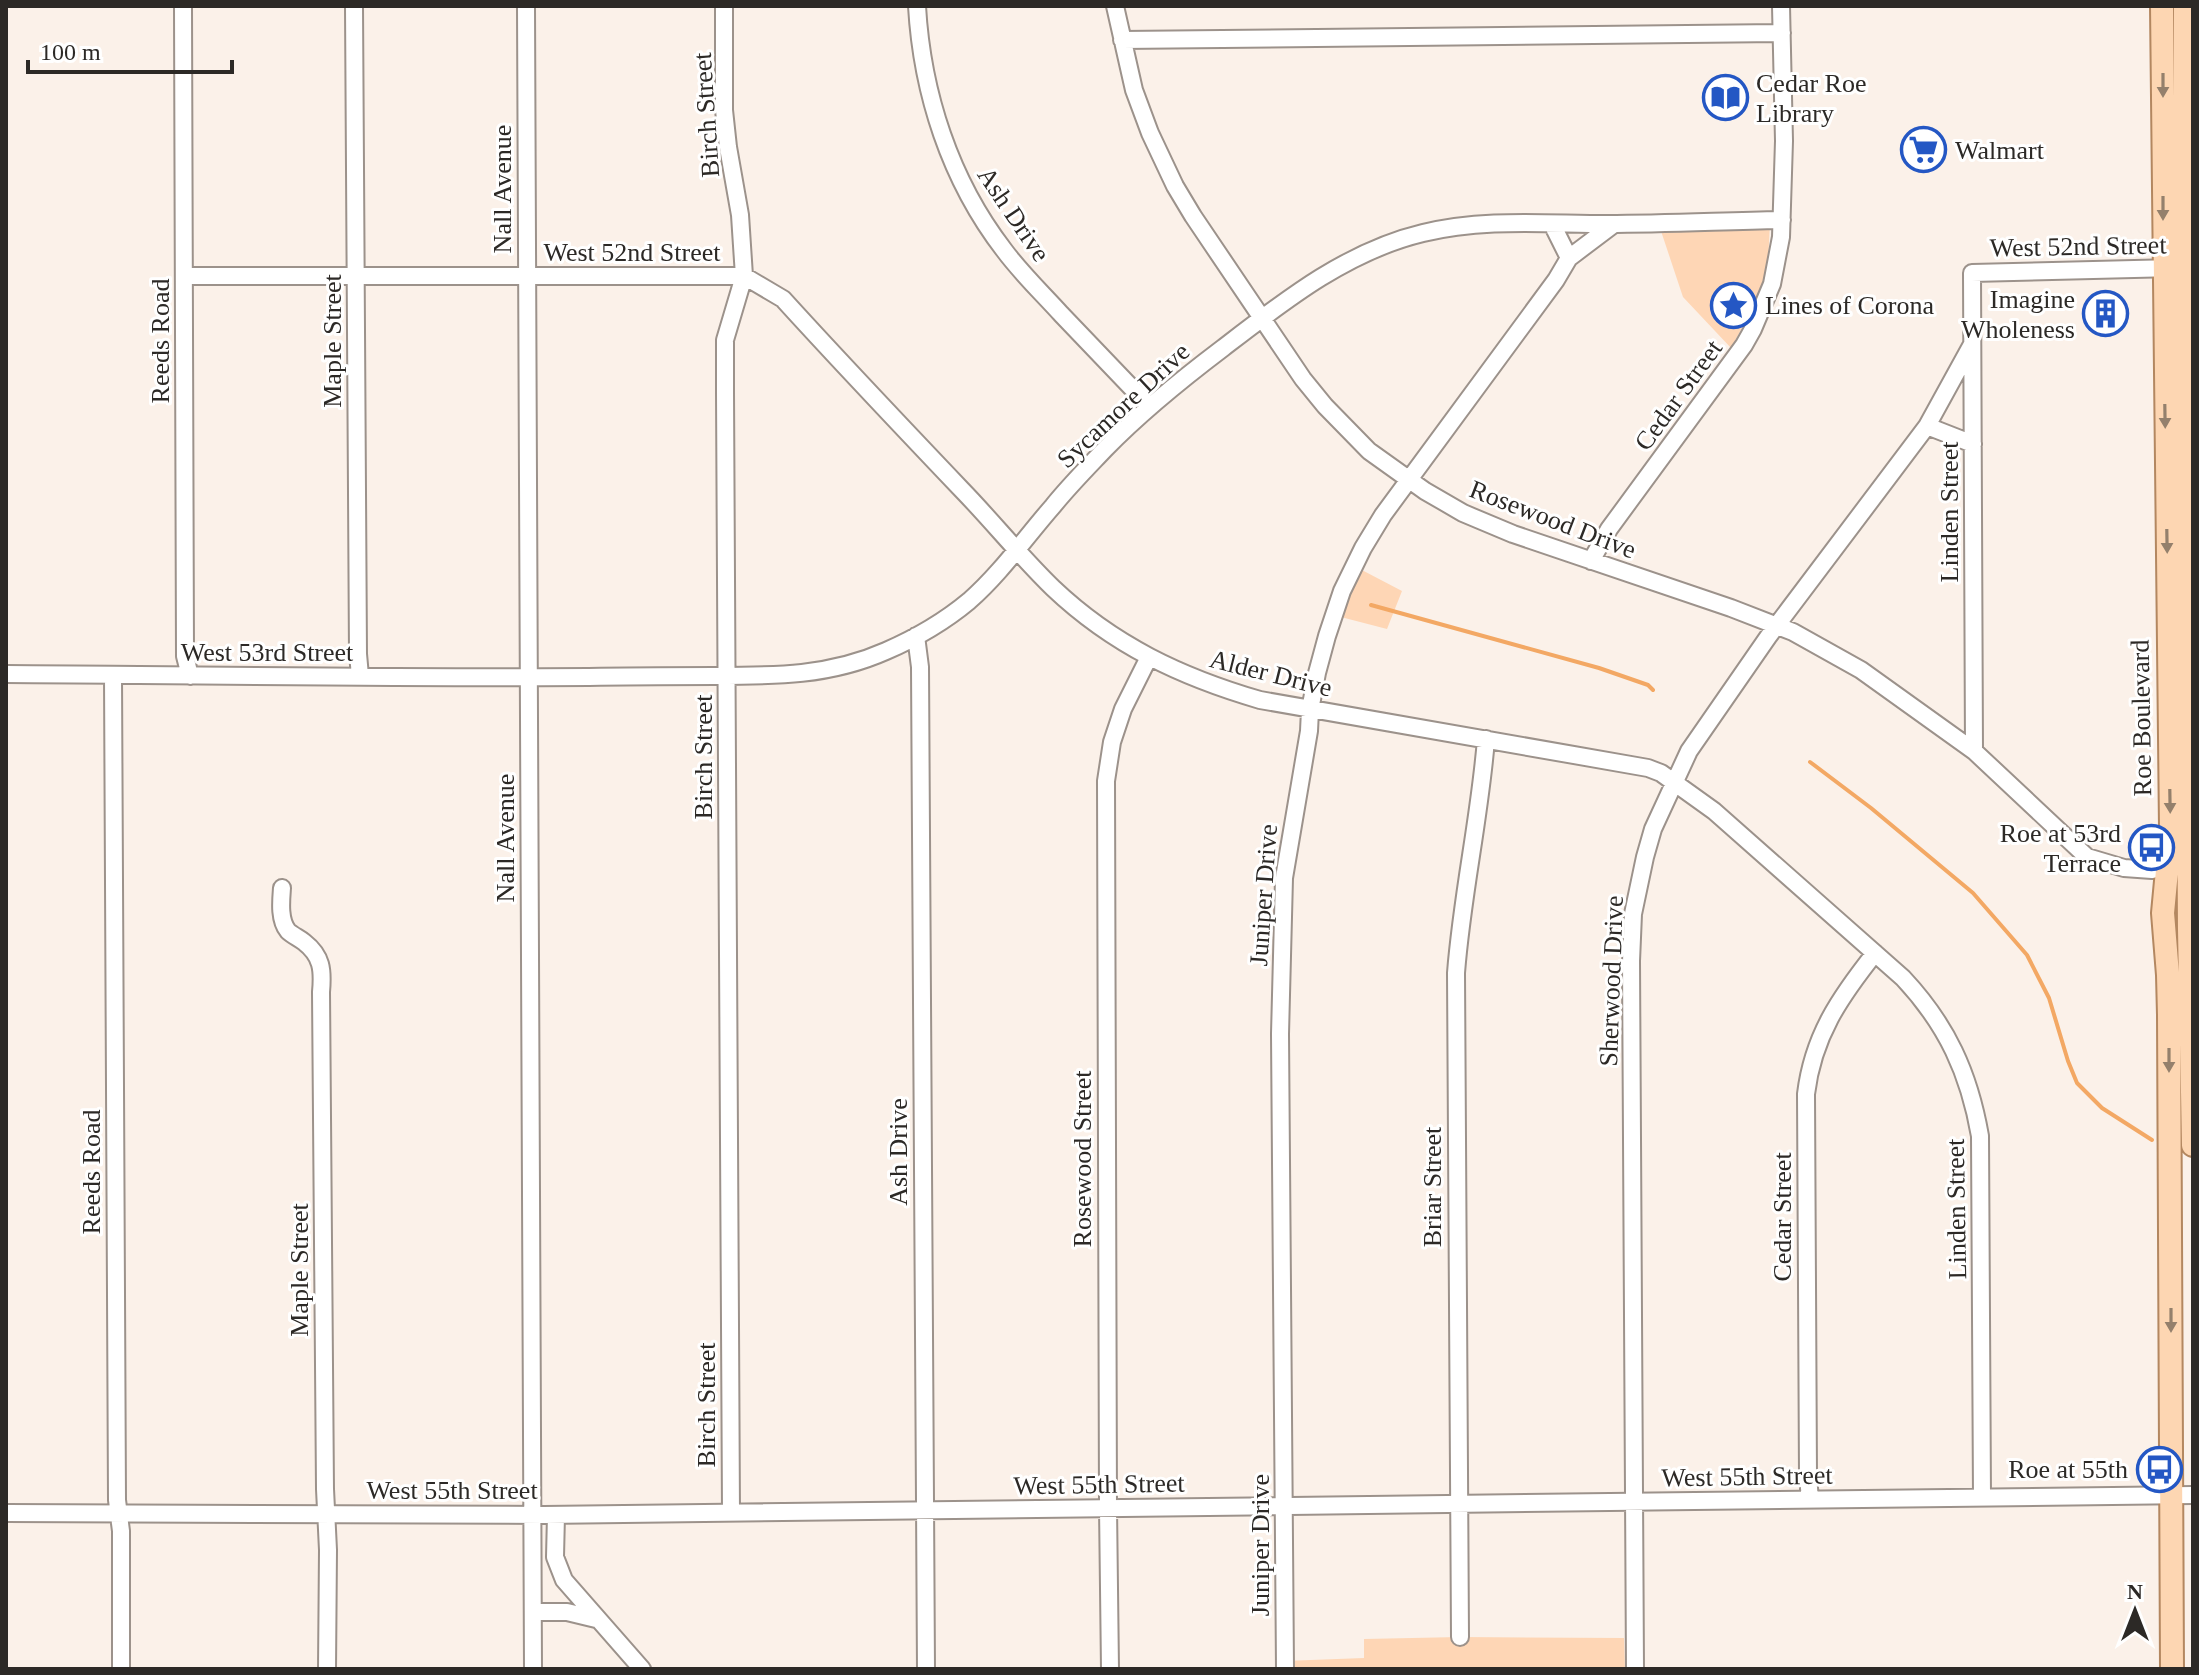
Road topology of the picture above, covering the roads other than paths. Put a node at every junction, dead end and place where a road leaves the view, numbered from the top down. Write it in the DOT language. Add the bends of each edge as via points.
graph roads {
  1 [pos="183,6"];
  2 [pos="354,6"];
  3 [pos="526,6"];
  4 [pos="724,6"];
  5 [pos="917,6"];
  6 [pos="1115,6"];
  7 [pos="1781,6"];
  8 [pos="2162,6"];
  9 [pos="2185,6"];
  10 [pos="1782,33"];
  11 [pos="1122,40"];
  12 [pos="2180,131"];
  13 [pos="1782,220"];
  14 [pos="1552,224"];
  15 [pos="1614,224"];
  16 [pos="1569,258"];
  17 [pos="2174,268"];
  18 [pos="1972,273"];
  19 [pos="355,275"];
  20 [pos="184,276"];
  21 [pos="744,276"];
  22 [pos="526,277"];
  23 [pos="1261,318"];
  24 [pos="1971,346"];
  25 [pos="1150,407"];
  26 [pos="1927,426"];
  27 [pos="1973,444"];
  28 [pos="2182,463"];
  29 [pos="1409,480"];
  30 [pos="1016,550"];
  31 [pos="1591,561"];
  32 [pos="1777,627"];
  33 [pos="916,636"];
  34 [pos="1149,657"];
  35 [pos="6,674"];
  36 [pos="113,675"];
  37 [pos="190,676"];
  38 [pos="360,676"];
  39 [pos="726,676"];
  40 [pos="528,677"];
  41 [pos="1310,710"];
  42 [pos="1486,739"];
  43 [pos="1974,751"];
  44 [pos="1673,783"];
  45 [pos="2183,863"];
  46 [pos="282,888"];
  47 [pos="1875,953"];
  48 [pos="2184,1014"];
  49 [pos="2193,1145"];
  50 [pos="2183,1495"];
  51 [pos="1982,1497"];
  52 [pos="1810,1500"];
  53 [pos="1633,1501"];
  54 [pos="1458,1504"];
  55 [pos="1284,1505"];
  56 [pos="1108,1507"];
  57 [pos="924,1510"];
  58 [pos="731,1512"];
  59 [pos="6,1513"];
  60 [pos="119,1513"];
  61 [pos="326,1514"];
  62 [pos="533,1515"];
  63 [pos="556,1515"];
  64 [pos="534,1612"];
  65 [pos="596,1619"];
  66 [pos="1460,1637"];
  67 [pos="121,1669"];
  68 [pos="327,1669"];
  69 [pos="533,1669"];
  70 [pos="642,1669"];
  71 [pos="926,1669"];
  72 [pos="1110,1669"];
  73 [pos="1285,1669"];
  74 [pos="1635,1669"];
  75 [pos="2172,1669"];
  1 -- 20 [label="street, Reeds Road"];
  2 -- 19 [label="street, Maple Street"];
  3 -- 22 [label="street, Nall Avenue"];
  4 -- 21 [label="street, Birch Street" via="724,110"];
  5 -- 25 [label="street, Ash Drive" via="932,104 977,210 1024,274"];
  6 -- 11 [label="street, Rosewood Drive"];
  7 -- 10 [label="street, Cedar Street"];
  8 -- 12 [label="main road, Roe Boulevard, one-way"];
  9 -- 12 [label="main road, Roe Boulevard"];
  10 -- 11 [label="street"];
  10 -- 13 [label="street, Cedar Street"];
  11 -- 23 [label="street, Rosewood Drive" via="1134,90 1175,186"];
  12 -- 17 [label="main road, Roe Boulevard"];
  13 -- 15 [label="street, Sycamore Drive"];
  13 -- 31 [label="street, Cedar Street" via="1772,284 1753,329"];
  14 -- 15 [label="street, Sycamore Drive"];
  14 -- 16 [label="street"];
  14 -- 23 [label="street, Sycamore Drive" via="1478,224 1425,232 1382,246 1321,277"];
  15 -- 16 [label="street, Juniper Drive"];
  16 -- 29 [label="street, Juniper Drive"];
  17 -- 18 [label="street, West 52nd Street"];
  17 -- 28 [label="main road, Roe Boulevard"];
  18 -- 24 [label="street, Linden Street"];
  19 -- 20 [label="street, West 52nd Street"];
  19 -- 22 [label="street, West 52nd Street"];
  19 -- 38 [label="street, Maple Street"];
  20 -- 37 [label="street, Reeds Road" via="185,656"];
  21 -- 22 [label="street, West 52nd Street"];
  21 -- 30 [label="street, Alder Drive" via="783,299"];
  21 -- 39 [label="street, Birch Street" via="725,340"];
  22 -- 40 [label="street, Nall Avenue"];
  23 -- 25 [label="street, Sycamore Drive"];
  23 -- 29 [label="street, Rosewood Drive" via="1325,406 1369,451"];
  24 -- 26 [label="street, Sherwood Drive"];
  24 -- 27 [label="street, Linden Street"];
  25 -- 30 [label="street, Sycamore Drive" via="1089,466"];
  26 -- 27 [label="street"];
  26 -- 32 [label="street, Sherwood Drive"];
  27 -- 43 [label="street, Linden Street"];
  28 -- 45 [label="main road, Roe Boulevard" via="2171,828"];
  29 -- 31 [label="street, Rosewood Drive" via="1463,513"];
  29 -- 41 [label="street, Juniper Drive" via="1369,537 1342,591"];
  30 -- 33 [label="street, Sycamore Drive" via="966,603"];
  30 -- 34 [label="street, Alder Drive" via="1070,603"];
  31 -- 32 [label="street, Rosewood Drive"];
  32 -- 43 [label="street, Rosewood Drive" via="1861,670"];
  32 -- 44 [label="street, Sherwood Drive" via="1720,704"];
  33 -- 39 [label="street, Sycamore Drive" via="848,665 813,673"];
  33 -- 57 [label="street, Ash Drive"];
  34 -- 41 [label="street, Alder Drive" via="1220,688"];
  34 -- 56 [label="street, Rosewood Street" via="1119,720 1106,781"];
  35 -- 36 [label="street, West 53rd Street"];
  36 -- 37 [label="street, West 53rd Street"];
  36 -- 60 [label="street, Reeds Road"];
  37 -- 38 [label="street, West 53rd Street"];
  38 -- 40 [label="street, West 53rd Street"];
  39 -- 40 [label="street, Sycamore Drive"];
  39 -- 58 [label="street, Birch Street"];
  40 -- 62 [label="street, Nall Avenue"];
  41 -- 42 [label="street, Alder Drive"];
  41 -- 55 [label="street, Juniper Drive" via="1282,915"];
  42 -- 44 [label="street, Alder Drive" via="1648,768"];
  42 -- 54 [label="street, Briar Street" via="1456,973"];
  43 -- 45 [label="street, Rosewood Drive" via="2087,857 2152,870"];
  44 -- 47 [label="street, Alder Drive" via="1714,811"];
  44 -- 53 [label="street, Sherwood Drive" via="1653,829 1633,914"];
  45 -- 48 [label="main road, Roe Boulevard" via="2163,913 2168,975"];
  46 -- 61 [label="street, Maple Street" via="287,930 320,957 323,975"];
  47 -- 51 [label="street, Linden Street" via="1923,999 1960,1062 1974,1101 1980,1136"];
  47 -- 52 [label="street, Cedar Street" via="1838,1002 1808,1076"];
  48 -- 49 [label="main road, Roe Boulevard"];
  48 -- 50 [label="main road, Roe Boulevard, one-way"];
  50 -- 51 [label="street, West 55th Street"];
  50 -- 75 [label="main road, Roe Boulevard"];
  51 -- 52 [label="street, West 55th Street"];
  52 -- 53 [label="street, West 55th Street"];
  53 -- 54 [label="street, West 55th Street"];
  53 -- 74 [label="street, Sherwood Drive"];
  54 -- 55 [label="street, West 55th Street"];
  54 -- 66 [label="street, Briar Street"];
  55 -- 56 [label="street, West 55th Street"];
  55 -- 73 [label="street, Juniper Drive"];
  56 -- 57 [label="street, West 55th Street"];
  56 -- 72 [label="street, Rosewood Street"];
  57 -- 58 [label="street, West 55th Street"];
  57 -- 71 [label="street, Ash Drive"];
  58 -- 63 [label="street, West 55th Street"];
  59 -- 60 [label="street, West 55th Street"];
  60 -- 61 [label="street, West 55th Street"];
  60 -- 67 [label="street, Reeds Road"];
  61 -- 62 [label="street, West 55th Street"];
  61 -- 68 [label="street, Maple Street"];
  62 -- 63 [label="street, West 55th Street"];
  62 -- 64 [label="street, Nall Avenue"];
  63 -- 65 [label="street" via="555,1557 564,1580"];
  64 -- 65 [label="street"];
  64 -- 69 [label="street, Nall Avenue"];
  65 -- 70 [label="street"];
}
